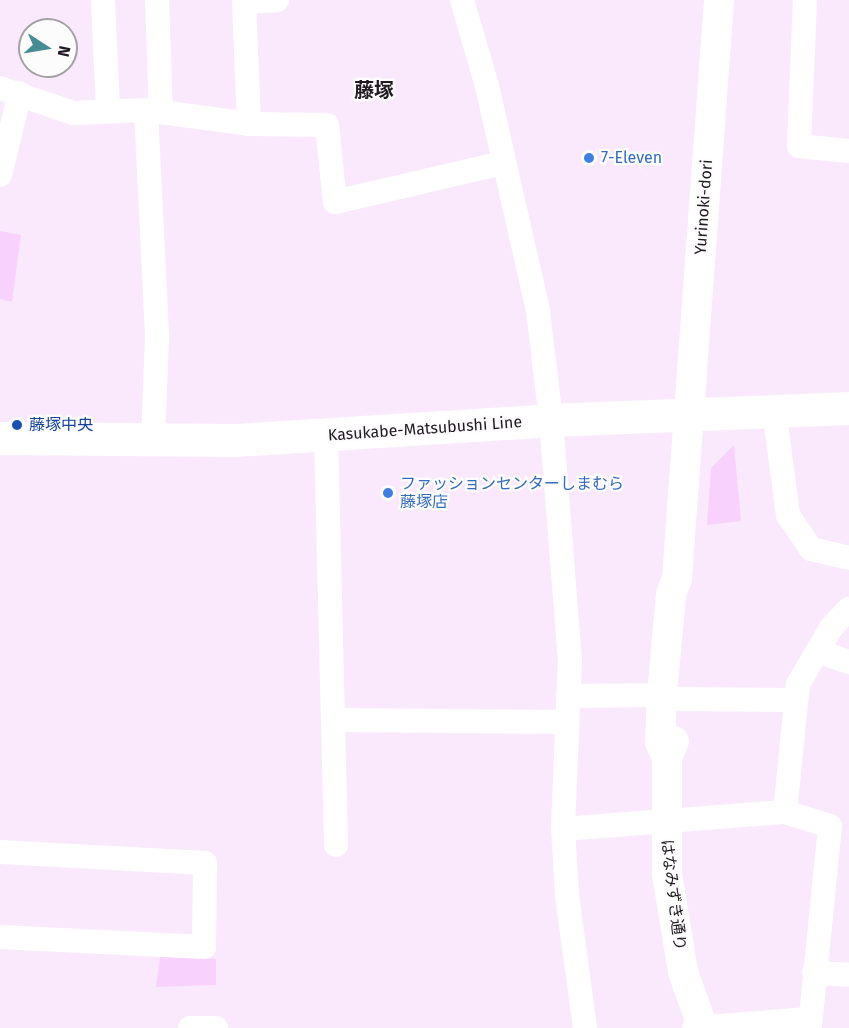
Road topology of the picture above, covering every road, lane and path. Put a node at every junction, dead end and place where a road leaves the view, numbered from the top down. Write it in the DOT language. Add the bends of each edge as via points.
graph roads {
  1 [pos="103,0"];
  2 [pos="157,0"];
  3 [pos="277,0"];
  4 [pos="462,0"];
  5 [pos="719,0"];
  6 [pos="805,0"];
  7 [pos="244,1"];
  8 [pos="10,91"];
  9 [pos="153,110"];
  10 [pos="108,111"];
  11 [pos="249,124"];
  12 [pos="849,152"];
  13 [pos="502,163"];
  14 [pos="0,175"];
  15 [pos="849,408"];
  16 [pos="774,410"];
  17 [pos="688,414"];
  18 [pos="551,420"];
  19 [pos="326,436"];
  20 [pos="0,438"];
  21 [pos="153,441"];
  22 [pos="849,558"];
  23 [pos="849,609"];
  24 [pos="818,651"];
  25 [pos="849,662"];
  26 [pos="568,696"];
  27 [pos="670,697"];
  28 [pos="796,699"];
  29 [pos="333,720"];
  30 [pos="567,722"];
  31 [pos="785,812"];
  32 [pos="664,822"];
  33 [pos="839,827"];
  34 [pos="563,829"];
  35 [pos="336,846"];
  36 [pos="0,852"];
  37 [pos="0,936"];
  38 [pos="814,973"];
  39 [pos="849,975"];
  40 [pos="810,1023"];
  41 [pos="190,1028"];
  42 [pos="216,1028"];
  43 [pos="585,1028"];
  44 [pos="700,1028"];
  1 -- 10 [label="street"];
  2 -- 9 [label="street"];
  3 -- 7 [label="street"];
  4 -- 13 [label="street" via="487,86"];
  5 -- 17 [label="street, Yurinoki-dori"];
  6 -- 12 [label="street" via="799,146"];
  7 -- 11 [label="street"];
  8 -- 10 [label="street" via="74,113"];
  8 -- 14 [label="street"];
  9 -- 10 [label="street"];
  9 -- 11 [label="street"];
  9 -- 21 [label="street" via="157,337"];
  11 -- 13 [label="street" via="327,125 335,202"];
  13 -- 18 [label="street" via="538,311"];
  15 -- 16 [label="main road, Kasukabe-Matsubushi Line"];
  16 -- 17 [label="main road, Kasukabe-Matsubushi Line"];
  16 -- 22 [label="street" via="788,514 810,549"];
  17 -- 18 [label="main road, Kasukabe-Matsubushi Line"];
  17 -- 27 [label="street, はなみずき通り" via="677,578 684,596"];
  18 -- 19 [label="main road, Kasukabe-Matsubushi Line"];
  18 -- 26 [label="street" via="570,660"];
  19 -- 21 [label="main road, Kasukabe-Matsubushi Line"];
  19 -- 29 [label="street"];
  20 -- 21 [label="main road, Kasukabe-Matsubushi Line"];
  23 -- 24 [label="street"];
  24 -- 25 [label="street"];
  24 -- 28 [label="street" via="798,684"];
  26 -- 27 [label="street"];
  26 -- 30 [label="street"];
  27 -- 28 [label="street"];
  27 -- 32 [label="street, はなみずき通り" via="674,745 667,759"];
  28 -- 31 [label="street"];
  29 -- 30 [label="street"];
  29 -- 35 [label="street"];
  30 -- 34 [label="street"];
  31 -- 32 [label="street"];
  31 -- 33 [label="street"];
  32 -- 34 [label="street"];
  32 -- 44 [label="street, はなみずき通り" via="673,921"];
  33 -- 38 [label="street"];
  34 -- 43 [label="street" via="567,895"];
  36 -- 37 [label="street" via="205,863 204,947"];
  38 -- 39 [label="street"];
  38 -- 40 [label="street"];
  40 -- 44 [label="street"];
  41 -- 42 [label="street"];
}
